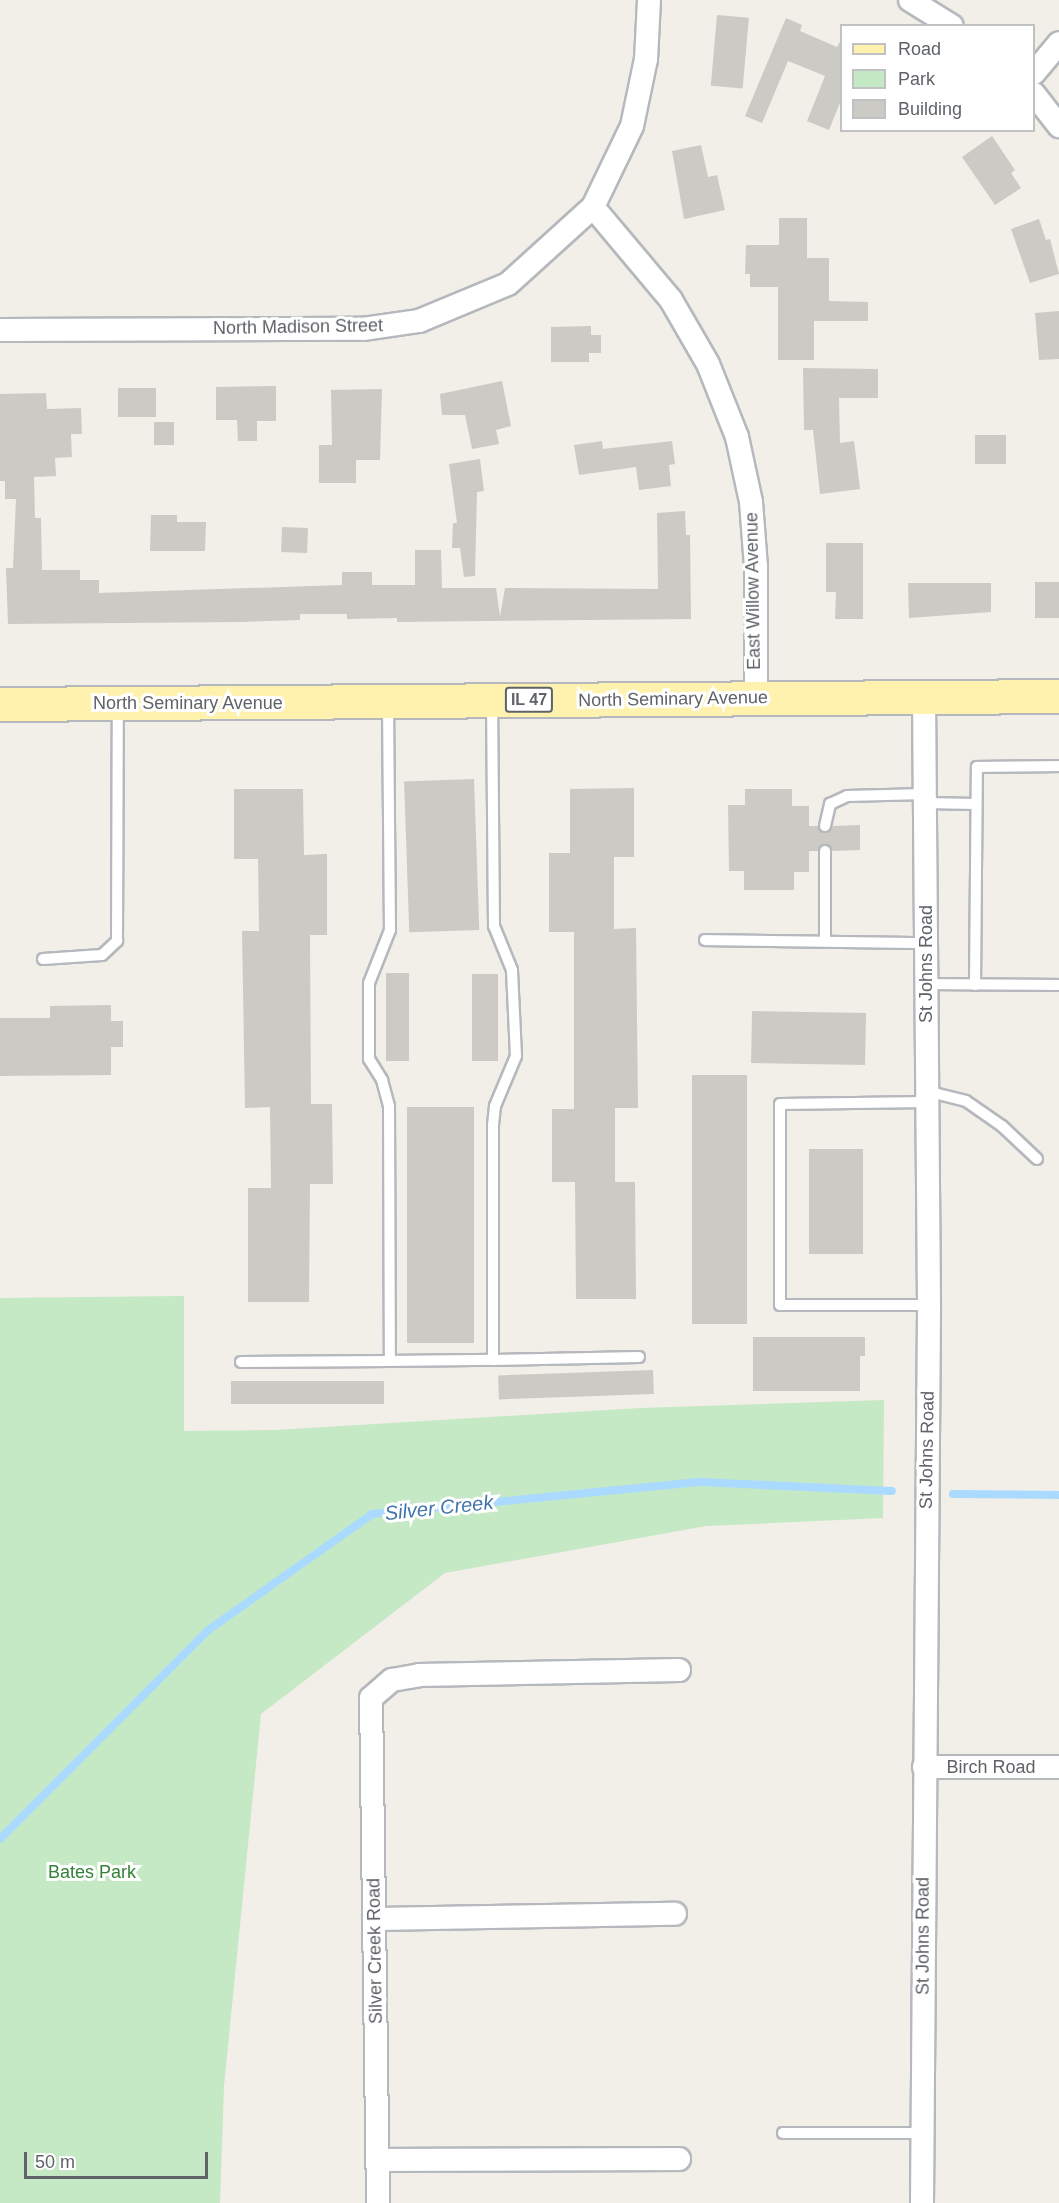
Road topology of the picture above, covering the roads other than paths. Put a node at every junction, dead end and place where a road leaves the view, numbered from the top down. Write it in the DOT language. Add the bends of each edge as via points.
graph roads {
  1 [pos="649,0"];
  2 [pos="910,0"];
  3 [pos="949,24"];
  4 [pos="1059,43"];
  5 [pos="1035,72"];
  6 [pos="1035,95"];
  7 [pos="1059,126"];
  8 [pos="593,207"];
  9 [pos="0,330"];
  10 [pos="1059,696"];
  11 [pos="924,697"];
  12 [pos="756,698"];
  13 [pos="492,700"];
  14 [pos="388,701"];
  15 [pos="118,703"];
  16 [pos="0,704"];
  17 [pos="1059,766"];
  18 [pos="925,799"];
  19 [pos="976,804"];
  20 [pos="825,826"];
  21 [pos="825,851"];
  22 [pos="705,940"];
  23 [pos="825,941"];
  24 [pos="926,943"];
  25 [pos="43,959"];
  26 [pos="926,984"];
  27 [pos="975,985"];
  28 [pos="1059,985"];
  29 [pos="926,1097"];
  30 [pos="1037,1159"];
  31 [pos="929,1305"];
  32 [pos="639,1357"];
  33 [pos="493,1360"];
  34 [pos="390,1361"];
  35 [pos="241,1362"];
  36 [pos="679,1670"];
  37 [pos="924,1767"];
  38 [pos="1059,1767"];
  39 [pos="675,1914"];
  40 [pos="374,1919"];
  41 [pos="783,2133"];
  42 [pos="922,2133"];
  43 [pos="679,2159"];
  44 [pos="377,2160"];
  45 [pos="378,2203"];
  46 [pos="922,2203"];
  1 -- 8 [label="street" via="646,59 632,126"];
  2 -- 3 [label="street"];
  4 -- 5 [label="street"];
  6 -- 7 [label="street"];
  8 -- 9 [label="street, North Madison Street" via="508,284 419,321 363,329"];
  8 -- 12 [label="street, East Willow Avenue" via="671,300 708,364 737,437 751,502 756,567"];
  10 -- 11 [label="main road, North Seminary Avenue / IL 47"];
  11 -- 12 [label="main road, North Seminary Avenue / IL 47"];
  11 -- 18 [label="street, St Johns Road"];
  12 -- 13 [label="main road, North Seminary Avenue / IL 47"];
  13 -- 14 [label="main road, North Seminary Avenue / IL 47"];
  13 -- 33 [label="lane" via="494,926 512,970 516,1056 495,1106 493,1125"];
  14 -- 15 [label="main road, North Seminary Avenue / IL 47"];
  14 -- 34 [label="lane" via="390,930 369,983 369,1059 382,1080 389,1106"];
  15 -- 16 [label="main road, North Seminary Avenue / IL 47"];
  15 -- 25 [label="lane" via="117,941 102,955"];
  17 -- 19 [label="lane" via="976,767"];
  18 -- 19 [label="lane"];
  18 -- 20 [label="lane" via="847,796 830,804"];
  18 -- 24 [label="street, St Johns Road"];
  19 -- 27 [label="lane"];
  21 -- 23 [label="lane"];
  22 -- 23 [label="lane"];
  23 -- 24 [label="lane"];
  24 -- 26 [label="street, St Johns Road"];
  26 -- 27 [label="lane"];
  26 -- 29 [label="street, St Johns Road"];
  27 -- 28 [label="lane"];
  29 -- 30 [label="lane" via="966,1101 1002,1126"];
  29 -- 31 [label="street, St Johns Road"];
  29 -- 31 [label="lane" via="780,1104 780,1305"];
  31 -- 37 [label="street, St Johns Road"];
  32 -- 33 [label="lane"];
  33 -- 34 [label="lane"];
  34 -- 35 [label="lane"];
  36 -- 40 [label="street, Silver Creek Road" via="419,1675 392,1680 371,1698"];
  37 -- 38 [label="street, Birch Road"];
  37 -- 42 [label="street, St Johns Road"];
  39 -- 40 [label="street"];
  40 -- 44 [label="street, Silver Creek Road"];
  41 -- 42 [label="lane"];
  42 -- 46 [label="street, St Johns Road"];
  43 -- 44 [label="street"];
  44 -- 45 [label="street, Silver Creek Road"];
}
